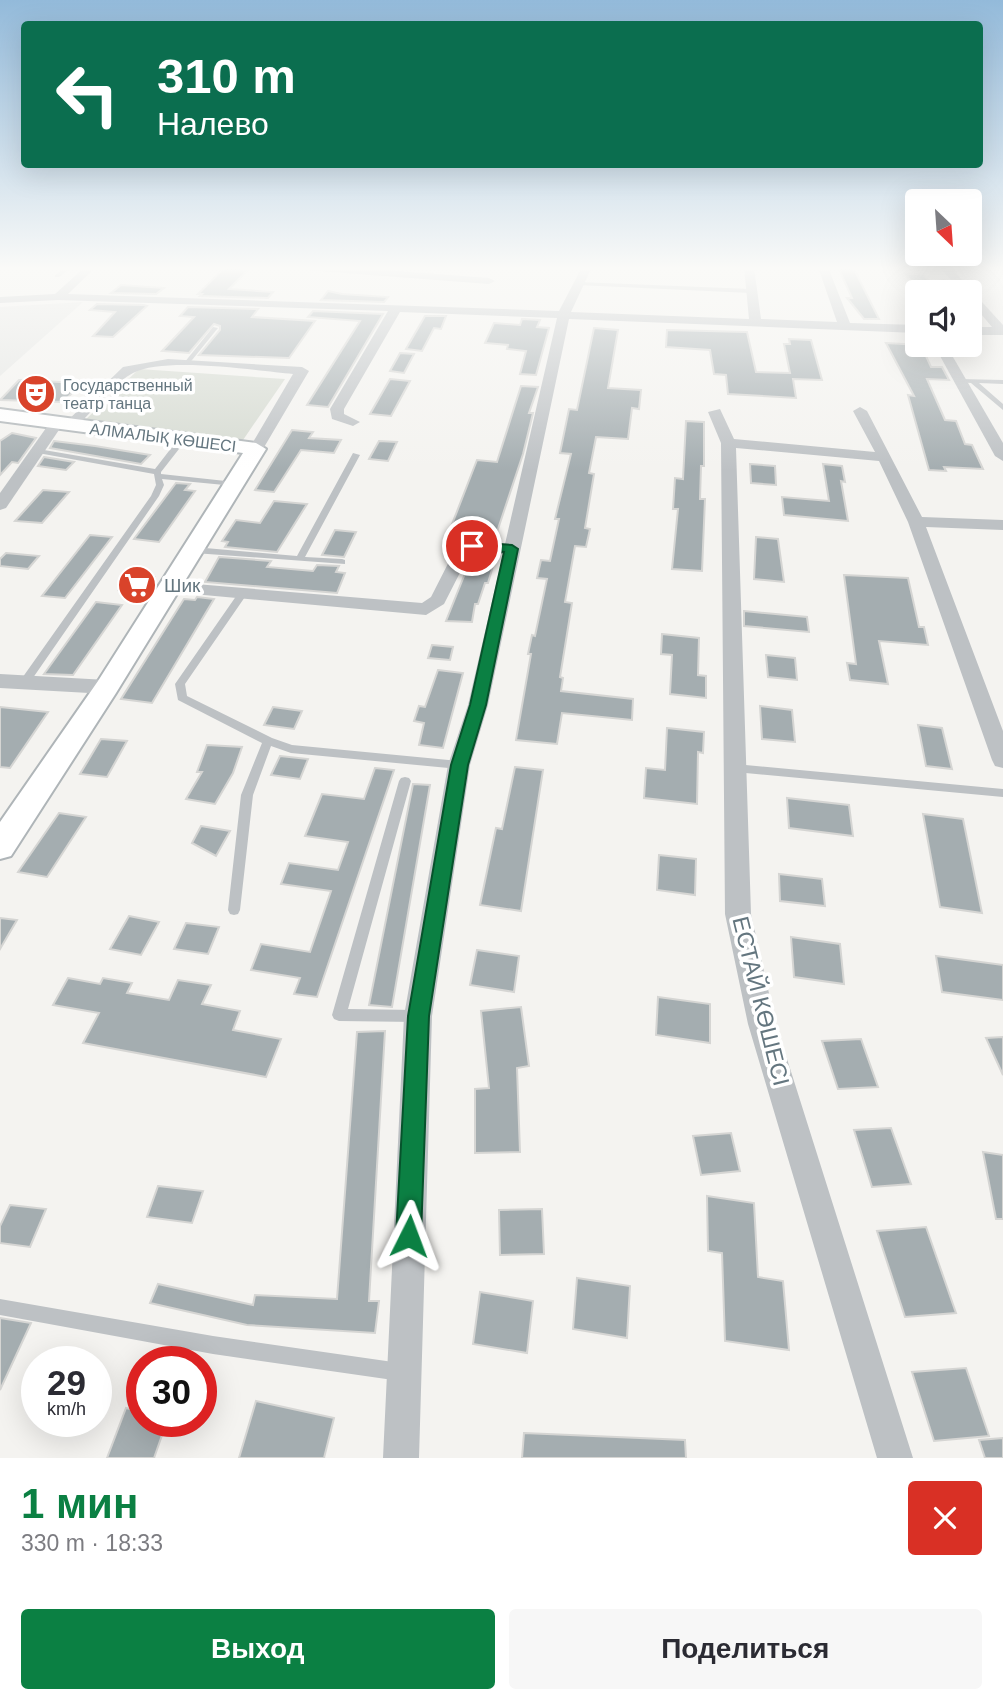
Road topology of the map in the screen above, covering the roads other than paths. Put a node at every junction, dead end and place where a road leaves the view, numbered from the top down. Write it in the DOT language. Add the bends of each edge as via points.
graph roads {
  1 [pos="209,335"];
  2 [pos="380,335"];
  3 [pos="559,335"];
  4 [pos="949,357"];
  5 [pos="186,364"];
  6 [pos="967,381"];
  7 [pos="1003,382"];
  8 [pos="1003,408"];
  9 [pos="860,411"];
  10 [pos="715,412"];
  11 [pos="0,415"];
  12 [pos="353,422"];
  13 [pos="63,424"];
  14 [pos="182,440"];
  15 [pos="728,443"];
  16 [pos="256,449"];
  17 [pos="38,451"];
  18 [pos="356,455"];
  19 [pos="1003,456"];
  20 [pos="885,457"];
  21 [pos="158,474"];
  22 [pos="235,484"];
  23 [pos="0,505"];
  24 [pos="916,522"];
  25 [pos="1003,525"];
  26 [pos="512,549"];
  27 [pos="194,550"];
  28 [pos="300,559"];
  29 [pos="342,562"];
  30 [pos="171,587"];
  31 [pos="242,594"];
  32 [pos="0,681"];
  33 [pos="24,682"];
  34 [pos="107,687"];
  35 [pos="268,741"];
  36 [pos="1003,760"];
  37 [pos="459,765"];
  38 [pos="735,768"];
  39 [pos="405,781"];
  40 [pos="1003,793"];
  41 [pos="0,847"];
  42 [pos="234,910"];
  43 [pos="418,1016"];
  44 [pos="0,1307"];
  45 [pos="402,1373"];
  46 [pos="401,1458"];
  47 [pos="895,1458"];
  1 -- 5 [label="lane"];
  2 -- 12 [label="street" via="337,410 337,416"];
  3 -- 26 [label="street"];
  4 -- 6 [label="street"];
  5 -- 13 [label="street, АЛМАЛЫҚ КӨШЕСІ" via="163,362 128,370"];
  5 -- 16 [label="street, АЛМАЛЫҚ КӨШЕСІ" via="302,371"];
  6 -- 7 [label="lane"];
  6 -- 8 [label="lane"];
  6 -- 19 [label="street"];
  9 -- 20 [label="street"];
  10 -- 15 [label="street"];
  11 -- 13 [label="street, АЛМАЛЫҚ КӨШЕСІ"];
  13 -- 14 [label="street, АЛМАЛЫҚ КӨШЕСІ"];
  13 -- 17 [label="street"];
  14 -- 16 [label="street, АЛМАЛЫҚ КӨШЕСІ"];
  14 -- 21 [label="lane"];
  15 -- 20 [label="street"];
  15 -- 38 [label="street, ЕСТАЙ КӨШЕСІ"];
  16 -- 22 [label="street"];
  17 -- 21 [label="lane"];
  17 -- 23 [label="street"];
  18 -- 28 [label="lane"];
  20 -- 24 [label="street"];
  21 -- 22 [label="lane"];
  21 -- 33 [label="lane" via="155,496"];
  22 -- 27 [label="street"];
  24 -- 25 [label="street"];
  24 -- 36 [label="street"];
  26 -- 31 [label="street" via="464,548 438,600 426,609"];
  26 -- 37 [label="street" via="478,705"];
  27 -- 28 [label="lane"];
  27 -- 30 [label="street"];
  28 -- 29 [label="lane"];
  30 -- 31 [label="street"];
  30 -- 34 [label="street"];
  31 -- 35 [label="lane" via="179,689 182,698"];
  32 -- 33 [label="street"];
  33 -- 34 [label="street"];
  34 -- 41 [label="street"];
  35 -- 37 [label="lane" via="291,749"];
  35 -- 42 [label="lane" via="247,795"];
  37 -- 43 [label="street"];
  38 -- 40 [label="lane"];
  38 -- 47 [label="street, ЕСТАЙ КӨШЕСІ" via="738,914 762,1024"];
  39 -- 43 [label="lane" via="339,1015"];
  43 -- 45 [label="street"];
  44 -- 45 [label="lane"];
  45 -- 46 [label="street"];
}
